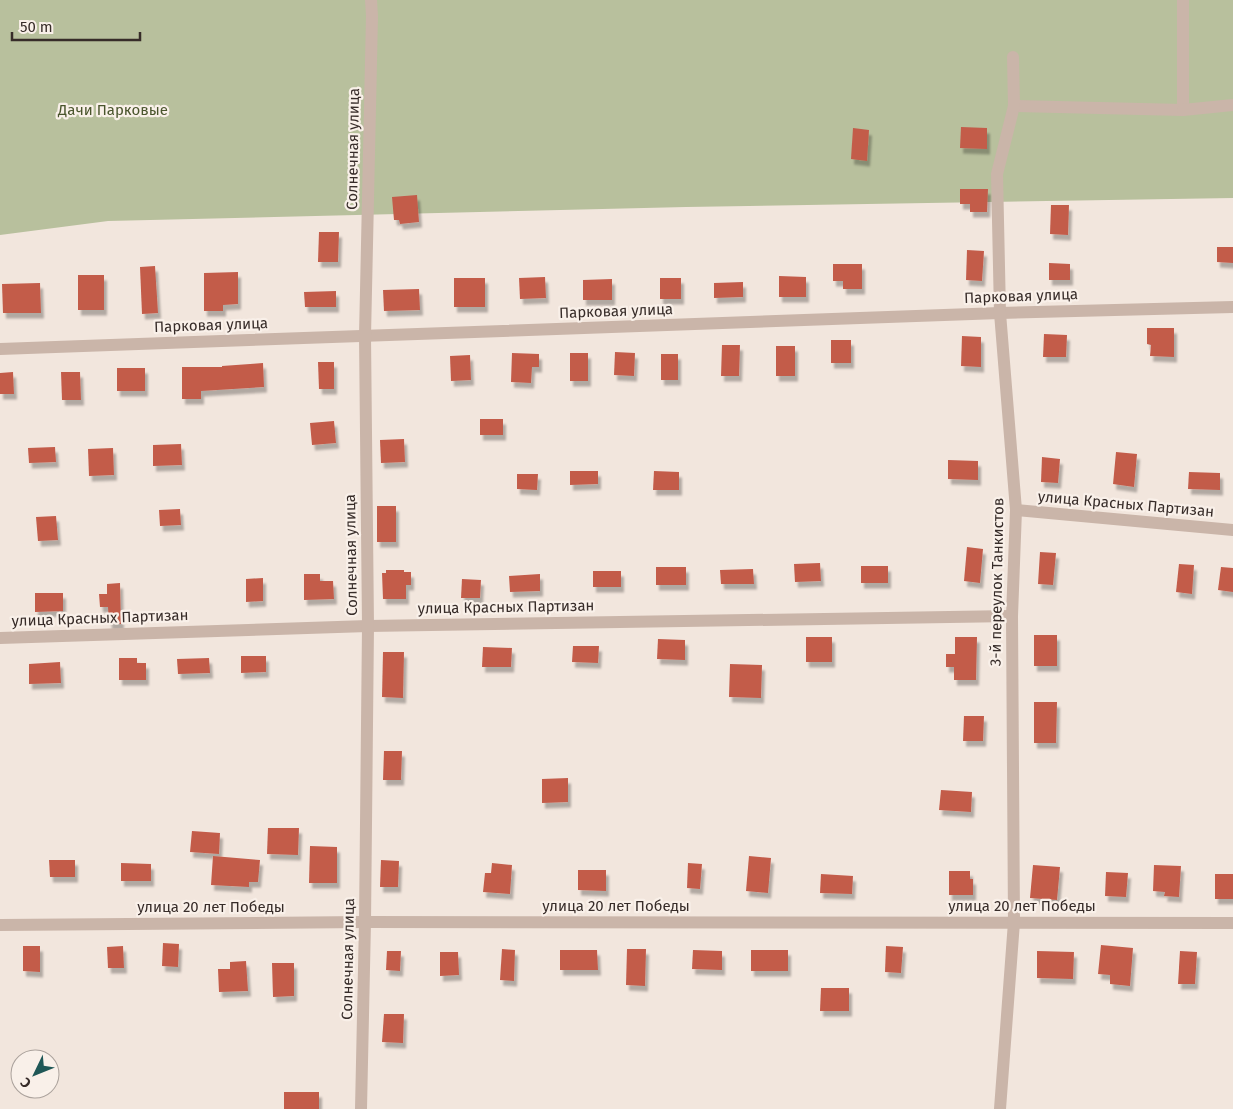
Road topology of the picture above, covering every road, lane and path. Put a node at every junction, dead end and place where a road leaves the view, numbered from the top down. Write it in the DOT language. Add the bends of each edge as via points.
graph roads {
  1 [pos="371,0"];
  2 [pos="1183,0"];
  3 [pos="1013,57"];
  4 [pos="1233,105"];
  5 [pos="1014,106"];
  6 [pos="1183,110"];
  7 [pos="1233,306"];
  8 [pos="1000,313"];
  9 [pos="365,336"];
  10 [pos="0,349"];
  11 [pos="1016,510"];
  12 [pos="1233,530"];
  13 [pos="1012,616"];
  14 [pos="368,626"];
  15 [pos="0,638"];
  16 [pos="365,922"];
  17 [pos="1014,922"];
  18 [pos="1233,923"];
  19 [pos="0,925"];
  20 [pos="361,1109"];
  21 [pos="1000,1109"];
  1 -- 9 [label="street, Солнечная улица"];
  2 -- 6 [label="street"];
  3 -- 5 [label="street, 3-й переулок Танкистов"];
  4 -- 6 [label="street"];
  5 -- 6 [label="street"];
  5 -- 8 [label="street, 3-й переулок Танкистов" via="997,174"];
  7 -- 8 [label="street, Парковая улица"];
  8 -- 9 [label="street, Парковая улица"];
  8 -- 11 [label="street, 3-й переулок Танкистов"];
  9 -- 10 [label="street, Парковая улица"];
  9 -- 14 [label="street, Солнечная улица"];
  11 -- 12 [label="street, улица Красных Партизан"];
  11 -- 13 [label="street, 3-й переулок Танкистов"];
  13 -- 14 [label="street, улица Красных Партизан"];
  13 -- 17 [label="street, 3-й переулок Танкистов"];
  14 -- 15 [label="street, улица Красных Партизан"];
  14 -- 16 [label="street, Солнечная улица"];
  16 -- 17 [label="street, улица 20 лет Победы"];
  16 -- 19 [label="street, улица 20 лет Победы"];
  16 -- 20 [label="street, Солнечная улица"];
  17 -- 18 [label="street, улица 20 лет Победы"];
  17 -- 21 [label="street, 3-й переулок Танкистов"];
}
